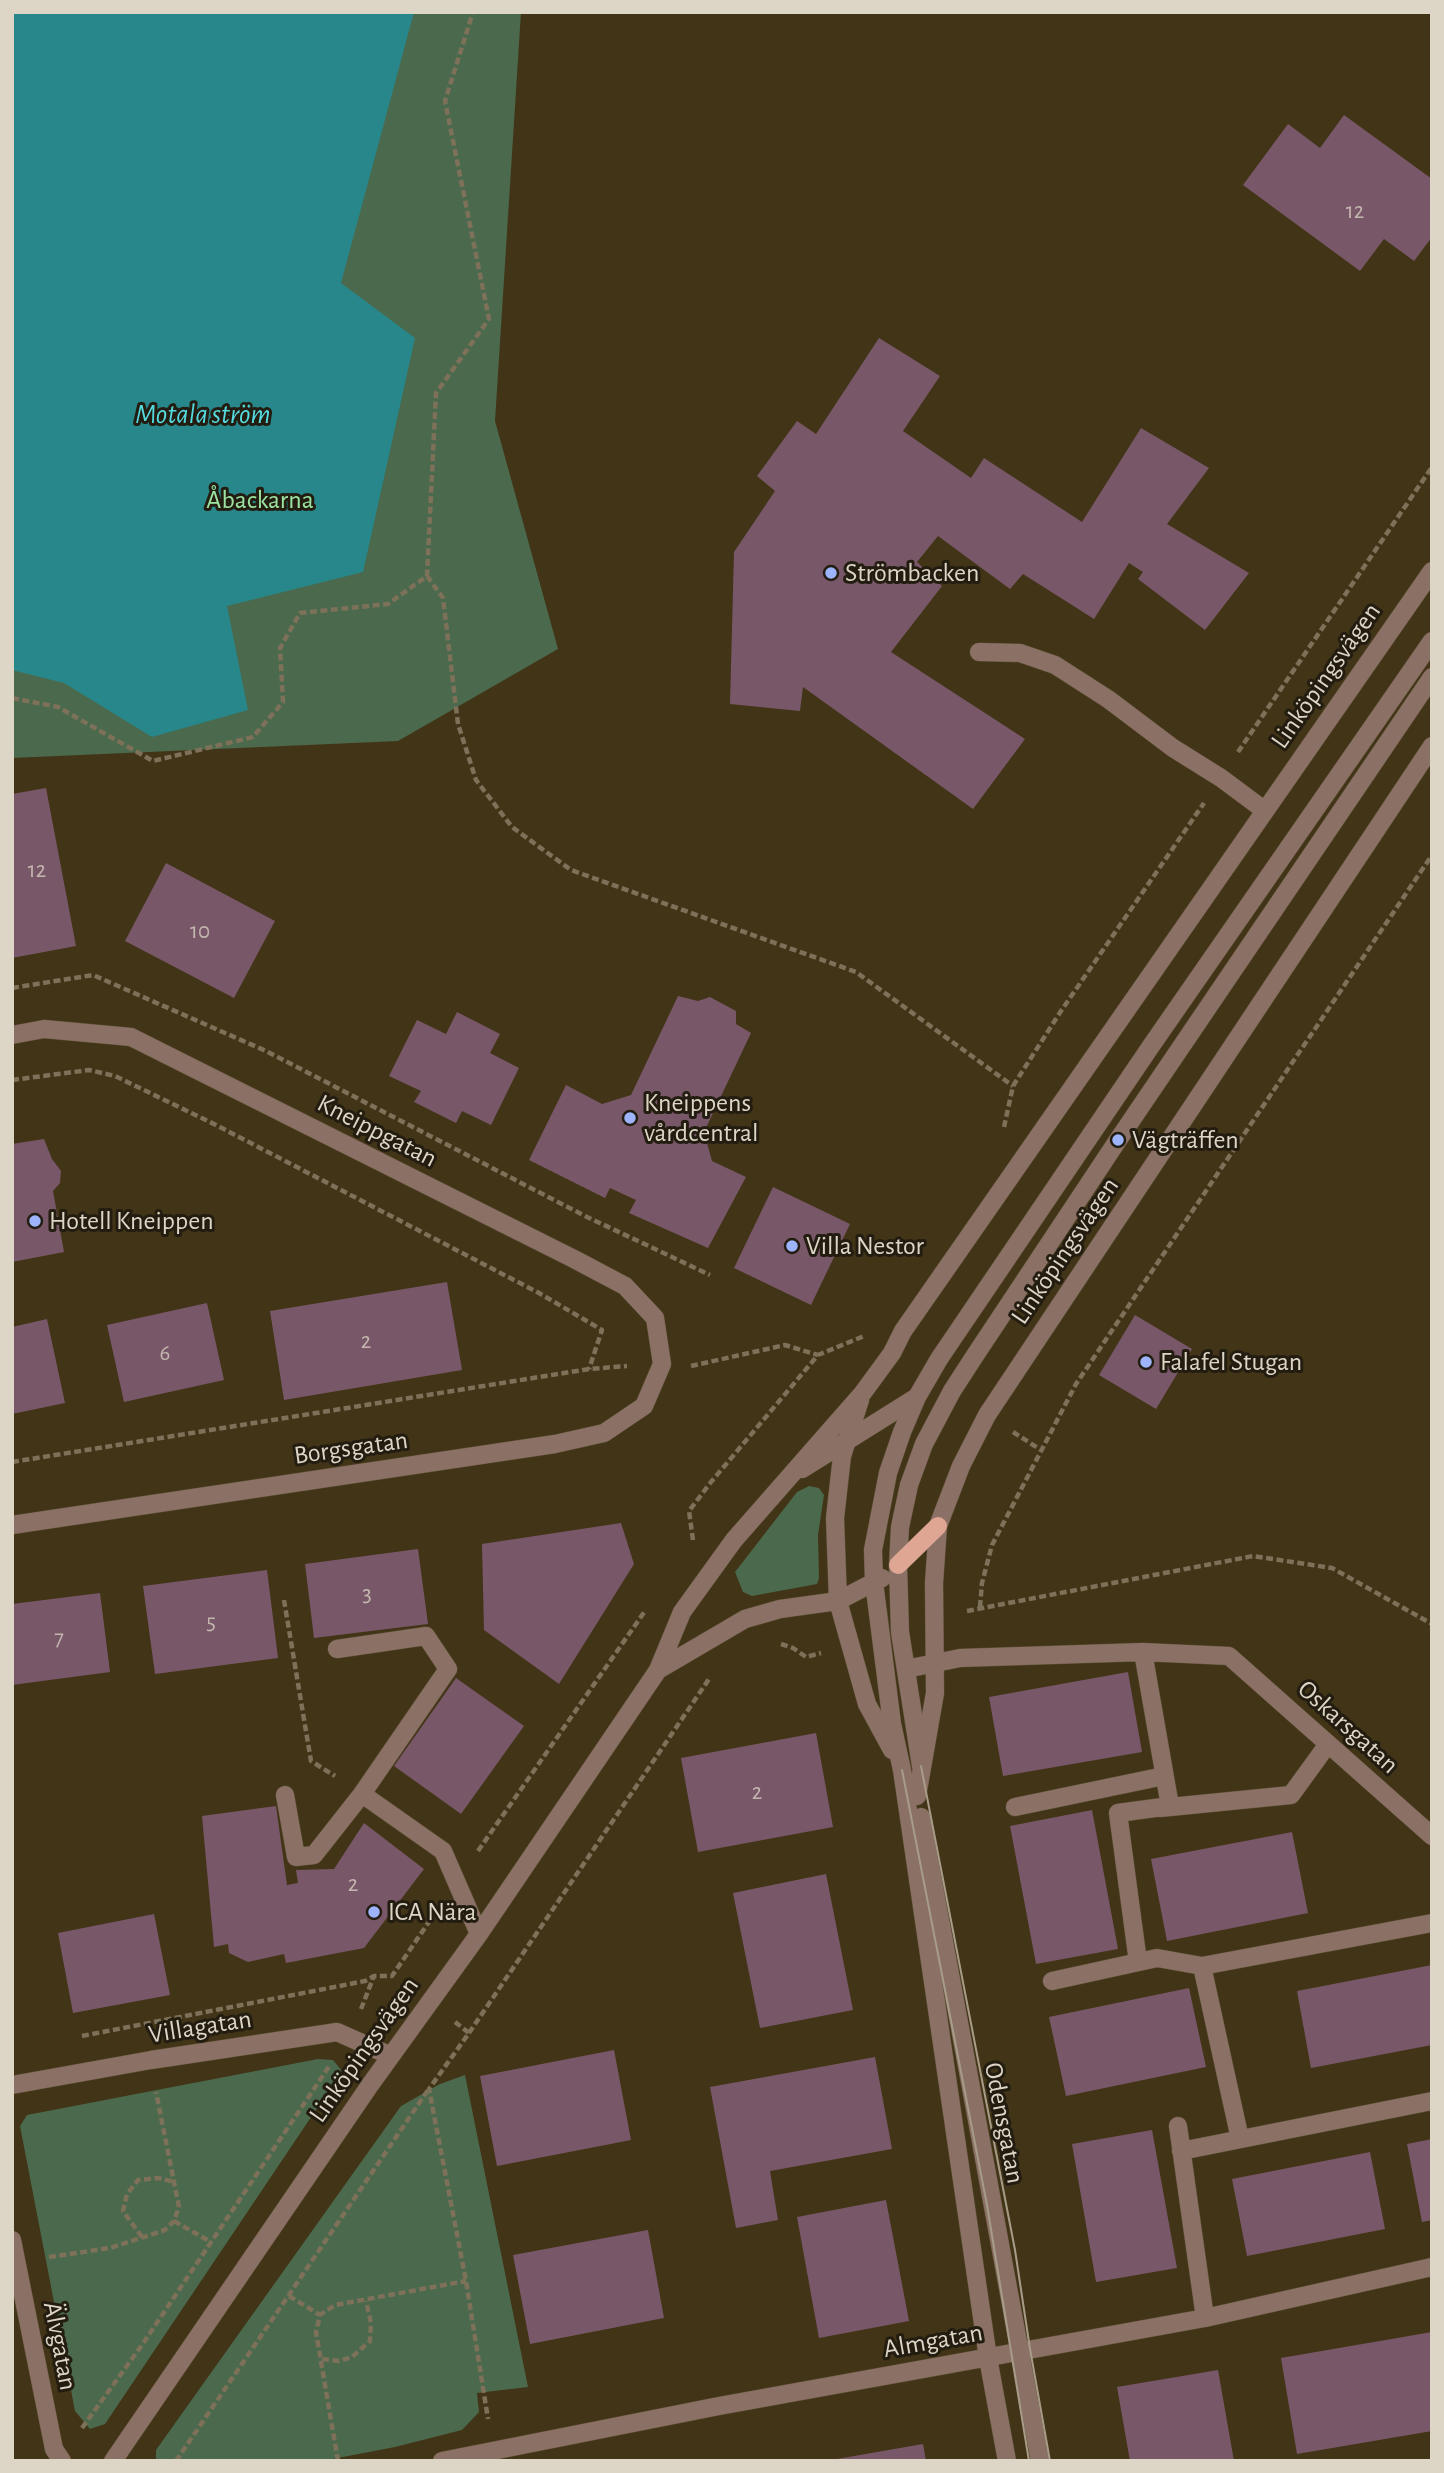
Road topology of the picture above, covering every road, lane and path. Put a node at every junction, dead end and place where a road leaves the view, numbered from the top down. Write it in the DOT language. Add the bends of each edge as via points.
graph roads {
  1 [pos="473,12"];
  2 [pos="1432,467"];
  3 [pos="1432,571"];
  4 [pos="427,576"];
  5 [pos="1432,641"];
  6 [pos="979,652"];
  7 [pos="1432,677"];
  8 [pos="12,698"];
  9 [pos="1432,746"];
  10 [pos="1221,778"];
  11 [pos="1264,810"];
  12 [pos="1432,855"];
  13 [pos="12,988"];
  14 [pos="12,1035"];
  15 [pos="12,1080"];
  16 [pos="1013,1086"];
  17 [pos="1004,1131"];
  18 [pos="710,1275"];
  19 [pos="867,1334"];
  20 [pos="817,1355"];
  21 [pos="662,1364"];
  22 [pos="589,1369"];
  23 [pos="862,1394"];
  24 [pos="917,1397"];
  25 [pos="846,1443"];
  26 [pos="12,1462"];
  27 [pos="784,1480"];
  28 [pos="12,1525"];
  29 [pos="938,1526"];
  30 [pos="686,1551"];
  31 [pos="898,1565"];
  32 [pos="874,1582"];
  33 [pos="284,1601"];
  34 [pos="838,1601"];
  35 [pos="648,1606"];
  36 [pos="980,1608"];
  37 [pos="934,1622"];
  38 [pos="1432,1624"];
  39 [pos="774,1642"];
  40 [pos="849,1645"];
  41 [pos="337,1649"];
  42 [pos="1143,1652"];
  43 [pos="934,1663"];
  44 [pos="905,1669"];
  45 [pos="658,1670"];
  46 [pos="714,1672"];
  47 [pos="1328,1744"];
  48 [pos="921,1766"];
  49 [pos="902,1770"];
  50 [pos="1164,1776"];
  51 [pos="362,1794"];
  52 [pos="285,1795"];
  53 [pos="917,1796"];
  54 [pos="1015,1807"];
  55 [pos="1157,1808"];
  56 [pos="1432,1836"];
  57 [pos="456,1881"];
  58 [pos="1432,1923"];
  59 [pos="479,1934"];
  60 [pos="1138,1962"];
  61 [pos="1202,1966"];
  62 [pos="374,1976"];
  63 [pos="392,1976"];
  64 [pos="1052,1981"];
  65 [pos="430,2002"];
  66 [pos="469,2033"];
  67 [pos="349,2036"];
  68 [pos="80,2037"];
  69 [pos="391,2056"];
  70 [pos="151,2060"];
  71 [pos="12,2085"];
  72 [pos="429,2089"];
  73 [pos="1432,2101"];
  74 [pos="1178,2126"];
  75 [pos="1240,2139"];
  76 [pos="1181,2151"];
  77 [pos="175,2182"];
  78 [pos="174,2221"];
  79 [pos="142,2237"];
  80 [pos="12,2240"];
  81 [pos="211,2242"];
  82 [pos="16,2261"];
  83 [pos="1432,2267"];
  84 [pos="466,2281"];
  85 [pos="289,2296"];
  86 [pos="366,2301"];
  87 [pos="320,2315"];
  88 [pos="1205,2318"];
  89 [pos="1020,2351"];
  90 [pos="988,2358"];
  91 [pos="322,2359"];
  92 [pos="79,2435"];
  93 [pos="494,2451"];
  94 [pos="514,2454"];
  95 [pos="62,2461"];
  96 [pos="113,2461"];
  97 [pos="176,2461"];
  98 [pos="338,2461"];
  99 [pos="442,2461"];
  100 [pos="1007,2461"];
  101 [pos="1040,2461"];
  1 -- 4 [label="path" via="445,102 489,319 436,393"];
  2 -- 10 [label="path"];
  3 -- 11 [label="street, Linköpingsvägen"];
  4 -- 8 [label="path" via="388,604 300,613 280,648 282,702 253,737 152,761 58,707"];
  4 -- 16 [label="path" via="443,598 458,724 477,780 512,827 571,870 856,972"];
  5 -- 24 [label="street" via="1129,1079"];
  6 -- 10 [label="street" via="1020,653 1055,664"];
  7 -- 31 [label="street" via="952,1391 909,1485"];
  9 -- 29 [label="street, Linköpingsvägen" via="987,1415"];
  10 -- 11 [label="street"];
  10 -- 16 [label="path"];
  11 -- 23 [label="street, Linköpingsvägen"];
  12 -- 36 [label="path" via="1076,1384 992,1545"];
  13 -- 18 [label="path" via="93,975 266,1051 585,1216"];
  14 -- 21 [label="street, Kneippgatan" via="44,1029 131,1037 562,1253 625,1286 655,1318"];
  15 -- 22 [label="path" via="89,1070 115,1076 216,1125 602,1330"];
  16 -- 17 [label="path"];
  19 -- 20 [label="path"];
  20 -- 21 [label="path" via="785,1345 693,1366"];
  20 -- 30 [label="path" via="689,1511 694,1540"];
  21 -- 22 [label="path"];
  21 -- 28 [label="street, Borgsgatan" via="644,1406 604,1433"];
  22 -- 26 [label="path"];
  23 -- 25 [label="street, Odensgatan"];
  23 -- 27 [label="street, Linköpingsvägen"];
  24 -- 25 [label="street"];
  24 -- 32 [label="street" via="891,1463 879,1510"];
  25 -- 27 [label="street"];
  25 -- 34 [label="street, Odensgatan" via="835,1518"];
  27 -- 45 [label="street, Linköpingsvägen" via="682,1612"];
  29 -- 31 [label="main road, Linköpingsvägen"];
  29 -- 37 [label="street, Odensgatan"];
  31 -- 32 [label="street, Linköpingsvägen"];
  31 -- 44 [label="street"];
  32 -- 34 [label="street, Linköpingsvägen"];
  32 -- 49 [label="street"];
  33 -- 51 [label="path" via="312,1760"];
  34 -- 40 [label="street, Odensgatan"];
  34 -- 45 [label="street, Linköpingsvägen" via="745,1619"];
  35 -- 57 [label="path"];
  36 -- 37 [label="path"];
  36 -- 38 [label="path" via="1253,1556 1332,1568"];
  37 -- 43 [label="street, Odensgatan"];
  39 -- 40 [label="path" via="806,1657"];
  40 -- 49 [label="street, Odensgatan" via="867,1704"];
  41 -- 51 [label="street" via="426,1636 448,1668"];
  42 -- 43 [label="street" via="960,1658"];
  42 -- 47 [label="street, Oskarsgatan" via="1229,1656"];
  42 -- 50 [label="street"];
  43 -- 44 [label="street"];
  43 -- 48 [label="street, Odensgatan" via="935,1693"];
  44 -- 48 [label="street"];
  45 -- 59 [label="street, Linköpingsvägen"];
  46 -- 66 [label="path"];
  47 -- 55 [label="street" via="1291,1795"];
  47 -- 56 [label="street, Oskarsgatan"];
  48 -- 53 [label="street, Odensgatan"];
  49 -- 53 [label="street, Odensgatan"];
  49 -- 90 [label="street"];
  50 -- 54 [label="street"];
  50 -- 55 [label="street" via="1170,1806"];
  51 -- 52 [label="street" via="314,1854 296,1857"];
  51 -- 57 [label="street" via="443,1851"];
  53 -- 89 [label="street, Odensgatan"];
  55 -- 60 [label="street" via="1118,1813"];
  57 -- 59 [label="street"];
  57 -- 63 [label="path"];
  58 -- 61 [label="street"];
  59 -- 65 [label="street, Linköpingsvägen"];
  60 -- 61 [label="street" via="1157,1958"];
  60 -- 64 [label="street"];
  61 -- 75 [label="street"];
  62 -- 63 [label="path"];
  62 -- 67 [label="path"];
  62 -- 68 [label="path"];
  63 -- 65 [label="path"];
  65 -- 66 [label="path"];
  65 -- 69 [label="street, Linköpingsvägen"];
  66 -- 72 [label="path"];
  67 -- 69 [label="street, Villagatan"];
  67 -- 70 [label="street, Villagatan" via="337,2032"];
  67 -- 81 [label="path"];
  69 -- 96 [label="street, Linköpingsvägen"];
  70 -- 71 [label="street, Villagatan"];
  70 -- 77 [label="path"];
  72 -- 84 [label="path"];
  72 -- 85 [label="path"];
  73 -- 75 [label="street"];
  74 -- 76 [label="street"];
  75 -- 76 [label="street"];
  76 -- 88 [label="street"];
  77 -- 78 [label="path" via="179,2207"];
  77 -- 79 [label="path" via="138,2180 127,2194 123,2211"];
  78 -- 79 [label="path" via="165,2230"];
  78 -- 81 [label="path"];
  79 -- 82 [label="path" via="110,2248"];
  80 -- 82 [label="street, Älvgatan"];
  81 -- 92 [label="path"];
  82 -- 95 [label="street, Älvgatan" via="54,2449"];
  83 -- 88 [label="street, Almgatan"];
  84 -- 86 [label="path"];
  84 -- 93 [label="path"];
  85 -- 87 [label="path"];
  85 -- 97 [label="path"];
  86 -- 87 [label="path" via="335,2305"];
  86 -- 91 [label="path" via="369,2341 352,2357"];
  87 -- 91 [label="path" via="316,2332"];
  88 -- 89 [label="street, Almgatan"];
  89 -- 90 [label="street, Almgatan"];
  89 -- 101 [label="street, Odensgatan"];
  90 -- 94 [label="street, Almgatan" via="719,2406"];
  90 -- 100 [label="street"];
  91 -- 98 [label="path"];
  93 -- 94 [label="street, Almgatan"];
  93 -- 99 [label="street, Almgatan"];
}
